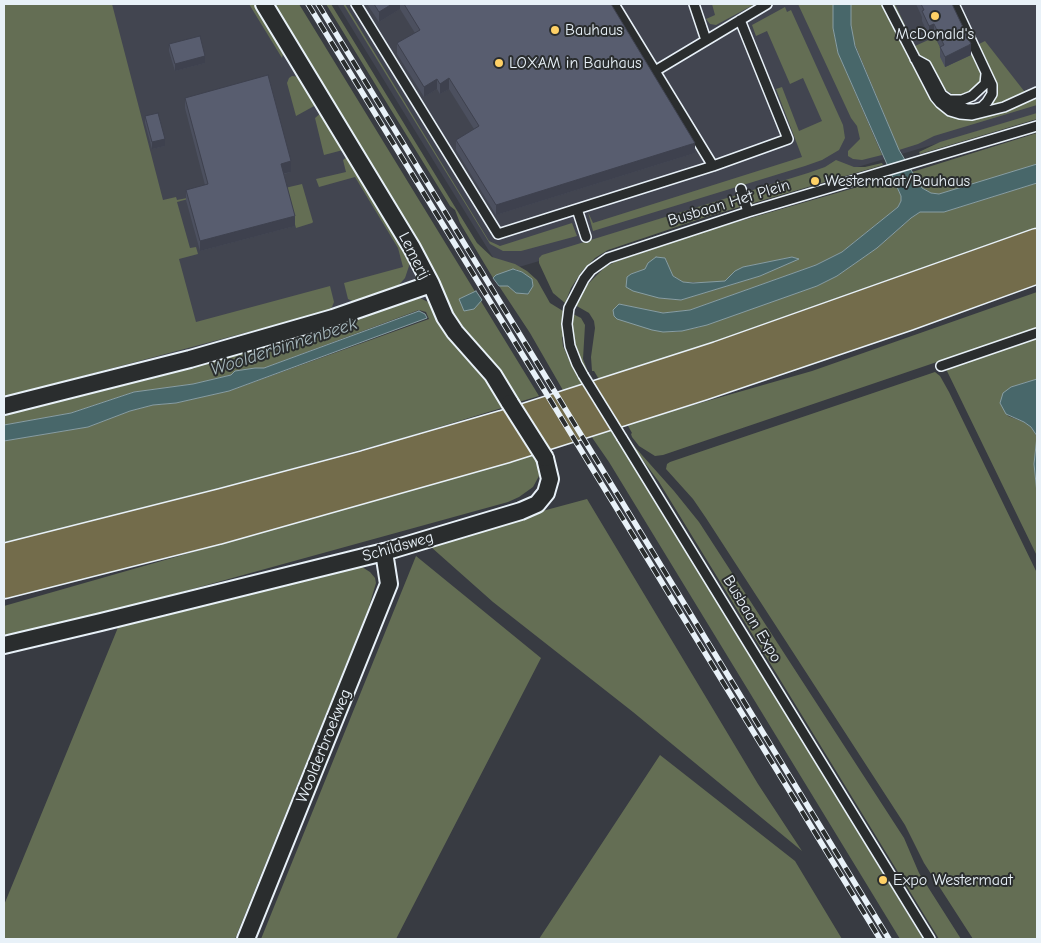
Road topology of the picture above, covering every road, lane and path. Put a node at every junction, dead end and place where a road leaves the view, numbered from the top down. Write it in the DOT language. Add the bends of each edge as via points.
graph roads {
  1 [pos="264,4"];
  2 [pos="356,4"];
  3 [pos="614,4"];
  4 [pos="694,4"];
  5 [pos="767,4"];
  6 [pos="887,4"];
  7 [pos="954,4"];
  8 [pos="740,20"];
  9 [pos="706,40"];
  10 [pos="915,59"];
  11 [pos="655,71"];
  12 [pos="986,73"];
  13 [pos="1037,92"];
  14 [pos="948,100"];
  15 [pos="1037,126"];
  16 [pos="713,166"];
  17 [pos="740,189"];
  18 [pos="577,208"];
  19 [pos="748,212"];
  20 [pos="586,236"];
  21 [pos="1037,243"];
  22 [pos="1037,269"];
  23 [pos="431,284"];
  24 [pos="569,308"];
  25 [pos="1037,333"];
  26 [pos="941,366"];
  27 [pos="4,406"];
  28 [pos="384,552"];
  29 [pos="4,558"];
  30 [pos="4,584"];
  31 [pos="4,645"];
  32 [pos="246,939"];
  33 [pos="930,939"];
  1 -- 23 [label="street, Lemerij"];
  2 -- 18 [label="lane" via="498,234"];
  3 -- 11 [label="lane"];
  4 -- 9 [label="lane"];
  5 -- 8 [label="lane"];
  6 -- 10 [label="lane"];
  7 -- 12 [label="lane"];
  8 -- 9 [label="lane"];
  8 -- 16 [label="lane" via="788,139"];
  9 -- 11 [label="lane"];
  10 -- 13 [label="lane" via="940,103 960,114 972,115 999,108"];
  10 -- 14 [label="lane" via="926,65"];
  11 -- 16 [label="lane"];
  12 -- 14 [label="lane" via="985,84 972,96"];
  12 -- 14 [label="lane" via="992,91 984,105 966,109"];
  15 -- 19 [label="lane, Busbaan Het Plein"];
  16 -- 18 [label="lane"];
  17 -- 19 [label="lane"];
  18 -- 20 [label="lane"];
  19 -- 24 [label="lane, Busbaan Het Plein" via="608,258 591,270"];
  21 -- 29 [label="highway" via="728,352 503,425 222,504"];
  22 -- 30 [label="highway" via="711,383 507,448 216,530"];
  23 -- 27 [label="street, Lemerij" via="333,318 190,359"];
  23 -- 28 [label="street, Schildsweg, bridge" via="445,317 493,375 545,458 549,486 537,504 521,511"];
  24 -- 33 [label="lane, Busbaan Expo, bridge" via="570,346 583,375"];
  25 -- 26 [label="lane"];
  28 -- 31 [label="street, Schildsweg"];
  28 -- 32 [label="street, Woolderbroekweg" via="389,584"];
}
